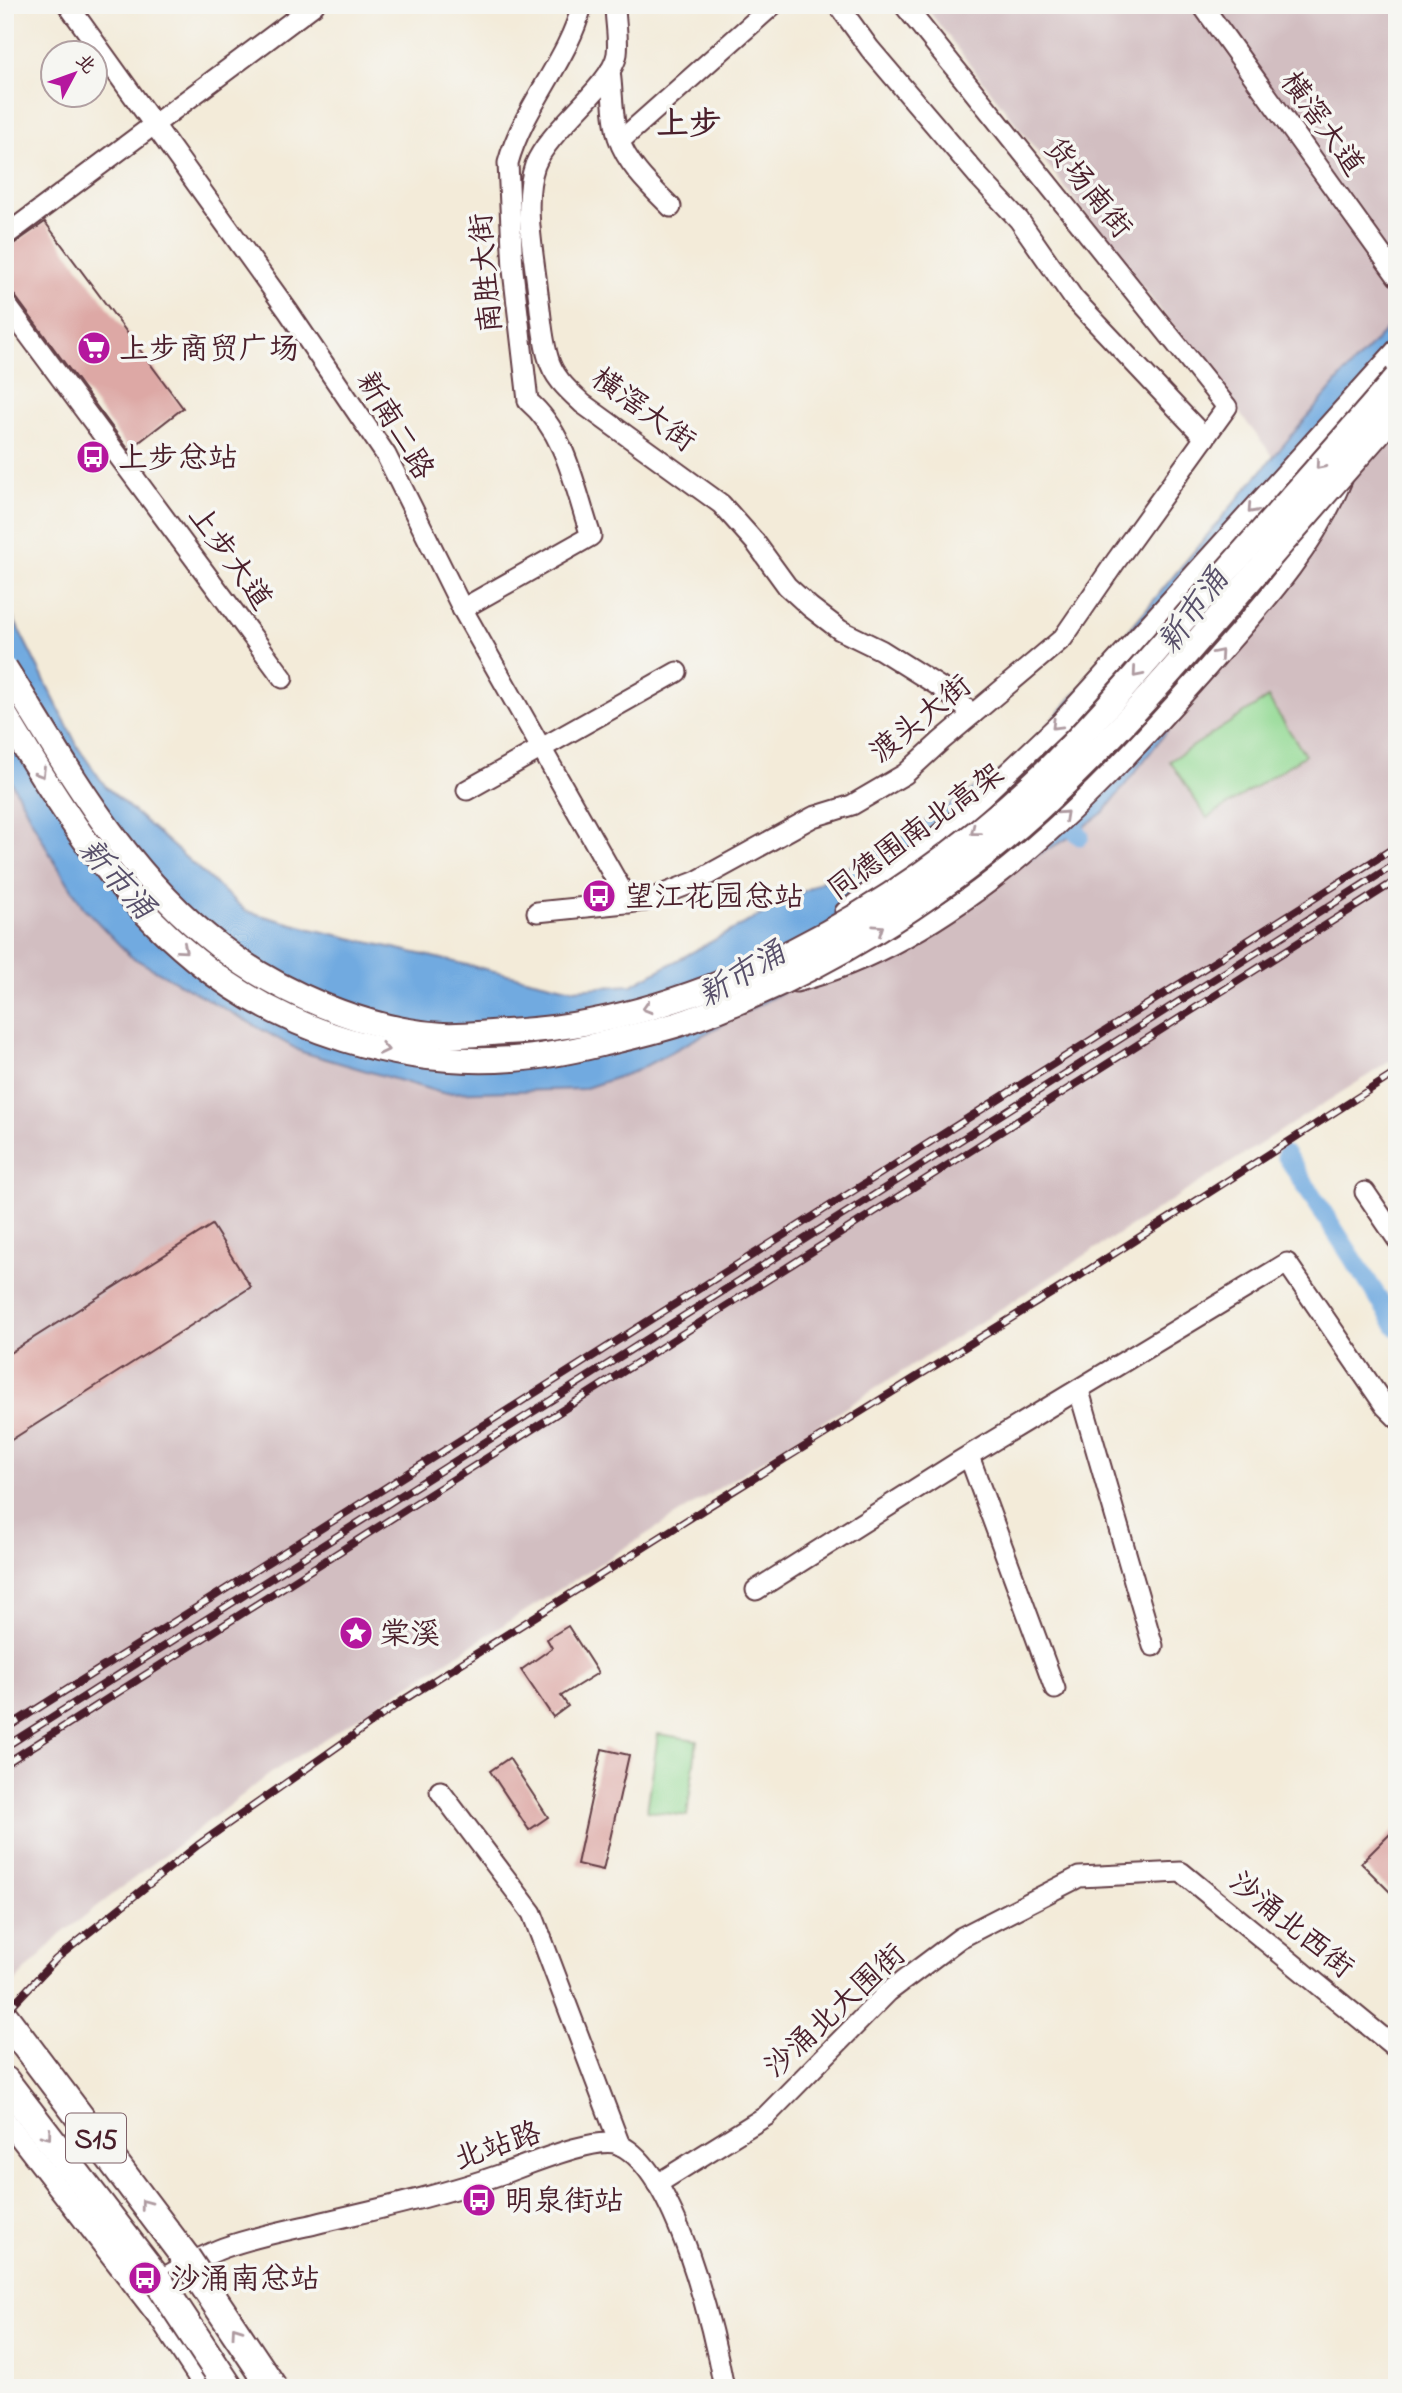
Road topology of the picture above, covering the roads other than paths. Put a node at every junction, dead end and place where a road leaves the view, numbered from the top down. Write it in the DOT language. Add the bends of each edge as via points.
graph roads {
  1 [pos="68,5"];
  2 [pos="314,5"];
  3 [pos="582,5"];
  4 [pos="615,5"];
  5 [pos="773,5"];
  6 [pos="838,5"];
  7 [pos="904,5"];
  8 [pos="1202,5"];
  9 [pos="610,71"];
  10 [pos="155,124"];
  11 [pos="620,141"];
  12 [pos="671,207"];
  13 [pos="5,236"];
  14 [pos="1397,276"];
  15 [pos="5,303"];
  16 [pos="1397,349"];
  17 [pos="1397,370"];
  18 [pos="1397,377"];
  19 [pos="1227,407"];
  20 [pos="1397,412"];
  21 [pos="1205,438"];
  22 [pos="462,608"];
  23 [pos="5,668"];
  24 [pos="677,672"];
  25 [pos="283,678"];
  26 [pos="5,715"];
  27 [pos="973,715"];
  28 [pos="541,748"];
  29 [pos="467,790"];
  30 [pos="629,903"];
  31 [pos="537,912"];
  32 [pos="803,946"];
  33 [pos="755,993"];
  34 [pos="1365,1192"];
  35 [pos="1397,1239"];
  36 [pos="1079,1391"];
  37 [pos="1397,1418"];
  38 [pos="968,1456"];
  39 [pos="756,1590"];
  40 [pos="1153,1646"];
  41 [pos="1055,1689"];
  42 [pos="440,1791"];
  43 [pos="1181,1872"];
  44 [pos="5,2018"];
  45 [pos="1397,2049"];
  46 [pos="5,2081"];
  47 [pos="5,2119"];
  48 [pos="620,2145"];
  49 [pos="657,2184"];
  50 [pos="139,2291"];
  51 [pos="205,2388"];
  52 [pos="229,2388"];
  53 [pos="273,2388"];
  54 [pos="724,2388"];
  1 -- 10 [label="street, 新南二路"];
  2 -- 10 [label="street"];
  3 -- 22 [label="street, 南胜大街" via="577,26 541,88 508,163 513,270 528,401 545,417 561,445 591,536"];
  4 -- 9 [label="street" via="617,54"];
  5 -- 11 [label="street"];
  6 -- 21 [label="street" via="870,49 1019,220 1074,299"];
  7 -- 19 [label="street, 货场南街"];
  8 -- 14 [label="street, 横滘大道"];
  9 -- 11 [label="street"];
  9 -- 27 [label="street, 横滘大街" via="551,139 535,165 530,187 541,318 555,372 583,404 721,504 787,586 810,607 940,687"];
  10 -- 13 [label="street"];
  10 -- 22 [label="street, 新南二路" via="386,455"];
  11 -- 12 [label="street" via="629,159"];
  15 -- 25 [label="street, 上步大道"];
  16 -- 32 [label="street, one-way, bridge" via="1060,723 963,815"];
  33 -- 17 [label="street, one-way, bridge" via="858,961 933,921 1025,852 1068,813 1158,723 1292,569 1331,508 1363,413"];
  18 -- 32 [label="main road, 同德围南北高架, one-way, bridge" via="1096,720 1041,775 910,880"];
  19 -- 21 [label="street, 渡头大街"];
  33 -- 20 [label="main road, 同德围南北高架, one-way, bridge" via="867,937 959,874 1036,810 1147,699"];
  21 -- 27 [label="street, 渡头大街" via="1063,638"];
  22 -- 28 [label="street, 新南二路"];
  32 -- 23 [label="main road, 同德围南北高架, one-way, bridge" via="687,996 572,1026 443,1035 334,1011 245,966 198,929 146,877 98,817"];
  24 -- 28 [label="street"];
  26 -- 33 [label="main road, 同德围南北高架, one-way, bridge" via="74,828 161,929 198,962 269,1008 346,1041 425,1057 516,1059 655,1032"];
  27 -- 30 [label="street, 渡头大街" via="905,774 852,805 813,817 695,882"];
  28 -- 29 [label="street"];
  28 -- 30 [label="street, 新南二路"];
  30 -- 31 [label="street, 渡头大街"];
  34 -- 35 [label="street"];
  36 -- 37 [label="street" via="1287,1263"];
  36 -- 38 [label="street"];
  36 -- 40 [label="street"];
  38 -- 39 [label="street"];
  38 -- 41 [label="street"];
  42 -- 48 [label="street" via="532,1913"];
  43 -- 45 [label="street, 沙涌北西街"];
  43 -- 49 [label="street, 沙涌北大围街" via="1079,1877 960,1938 888,1992 766,2116"];
  53 -- 44 [label="highway, S15, one-way, bridge" via="186,2258"];
  46 -- 52 [label="highway, S15, one-way, bridge" via="157,2279"];
  47 -- 50 [label="street"];
  48 -- 49 [label="street"];
  48 -- 50 [label="street, 北站路" via="596,2143 452,2192 225,2247"];
  49 -- 54 [label="street" via="702,2296"];
  50 -- 51 [label="street"];
}
